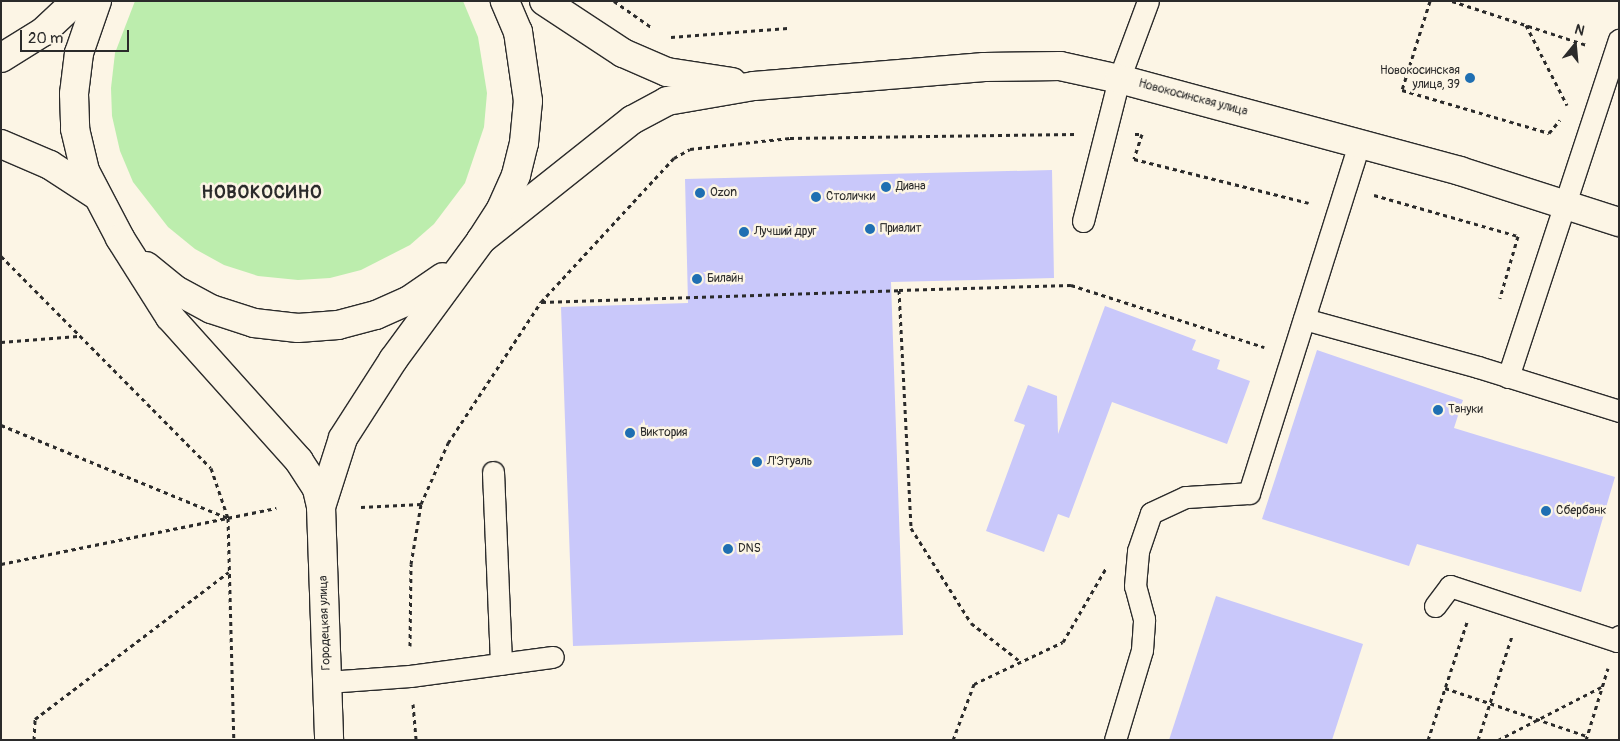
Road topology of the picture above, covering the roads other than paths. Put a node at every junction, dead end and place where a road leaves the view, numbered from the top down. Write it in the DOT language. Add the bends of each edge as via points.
graph roads {
  1 [pos="504,1"];
  2 [pos="525,1"];
  3 [pos="544,1"];
  4 [pos="1148,1"];
  5 [pos="79,2"];
  6 [pos="1616,47"];
  7 [pos="1,58"];
  8 [pos="525,65"];
  9 [pos="1119,79"];
  10 [pos="754,86"];
  11 [pos="1360,142"];
  12 [pos="1,144"];
  13 [pos="100,198"];
  14 [pos="1563,204"];
  15 [pos="1083,221"];
  16 [pos="1619,222"];
  17 [pos="120,238"];
  18 [pos="472,250"];
  19 [pos="1304,319"];
  20 [pos="1508,376"];
  21 [pos="1619,411"];
  22 [pos="493,472"];
  23 [pos="321,507"];
  24 [pos="1435,606"];
  25 [pos="1618,639"];
  26 [pos="553,657"];
  27 [pos="501,664"];
  28 [pos="327,682"];
  29 [pos="329,740"];
  30 [pos="1115,740"];
  1 -- 8 [label="street" via="518,32"];
  2 -- 8 [label="street"];
  3 -- 10 [label="street" via="623,53 667,72"];
  4 -- 9 [label="lane"];
  5 -- 7 [label="street" via="44,32"];
  5 -- 13 [label="street" via="75,129 85,171"];
  6 -- 14 [label="lane"];
  8 -- 18 [label="street" via="528,101 524,143 504,200"];
  9 -- 10 [label="street, Новокосинская улица" via="1060,66 984,67"];
  9 -- 11 [label="street, Новокосинская улица"];
  9 -- 15 [label="lane"];
  10 -- 18 [label="street" via="667,101 632,120"];
  11 -- 14 [label="street, Новокосинская улица"];
  11 -- 19 [label="lane"];
  12 -- 13 [label="street" via="50,165"];
  13 -- 17 [label="street"];
  14 -- 16 [label="street, Новокосинская улица"];
  14 -- 20 [label="lane"];
  17 -- 18 [label="street" via="142,263 174,289 211,309 254,323 298,328 338,325 376,315 435,284"];
  17 -- 23 [label="street" via="189,341 309,475"];
  18 -- 23 [label="street" via="343,438"];
  19 -- 20 [label="lane"];
  19 -- 30 [label="lane" via="1249,494 1186,497 1151,514 1138,552 1135,586 1144,620 1142,650"];
  20 -- 21 [label="lane"];
  22 -- 27 [label="lane"];
  23 -- 28 [label="street, Городецкая улица"];
  24 -- 25 [label="lane" via="1450,586"];
  26 -- 27 [label="lane"];
  27 -- 28 [label="lane"];
  28 -- 29 [label="street, Городецкая улица"];
}
